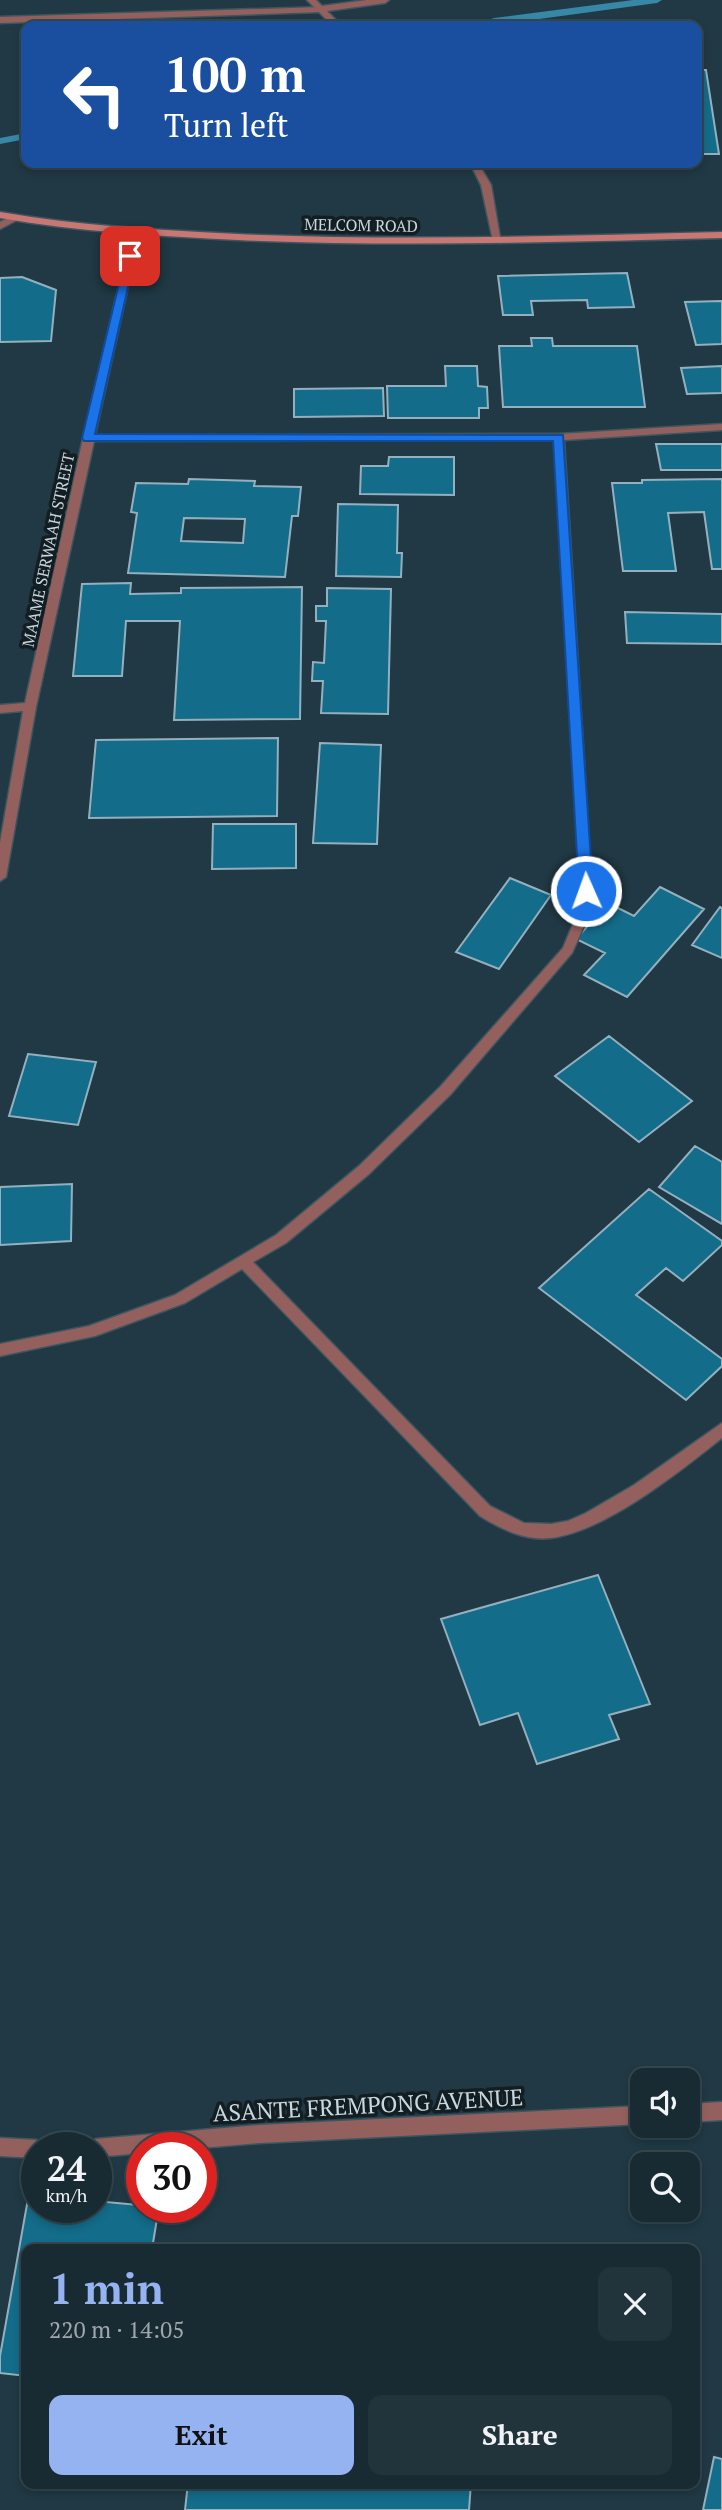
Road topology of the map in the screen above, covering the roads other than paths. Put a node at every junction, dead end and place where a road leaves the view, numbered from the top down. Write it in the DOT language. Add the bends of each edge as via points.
graph roads {
  1 [pos="311,0"];
  2 [pos="386,0"];
  3 [pos="320,9"];
  4 [pos="0,20"];
  5 [pos="333,21"];
  6 [pos="477,168"];
  7 [pos="0,215"];
  8 [pos="13,218"];
  9 [pos="0,226"];
  10 [pos="135,232"];
  11 [pos="722,235"];
  12 [pos="498,241"];
  13 [pos="722,427"];
  14 [pos="559,437"];
  15 [pos="88,438"];
  16 [pos="30,707"];
  17 [pos="0,709"];
  18 [pos="0,877"];
  19 [pos="243,1261"];
  20 [pos="0,1350"];
  21 [pos="722,1429"];
  22 [pos="722,2111"];
  23 [pos="700,2112"];
  24 [pos="630,2116"];
  25 [pos="0,2147"];
  26 [pos="112,2147"];
  27 [pos="21,2148"];
  1 -- 3 [label="street"];
  2 -- 3 [label="street"];
  3 -- 4 [label="street"];
  3 -- 5 [label="street"];
  6 -- 12 [label="street" via="486,185"];
  7 -- 8 [label="main road, MELCOM ROAD"];
  8 -- 9 [label="street"];
  8 -- 10 [label="main road, MELCOM ROAD"];
  10 -- 12 [label="main road, MELCOM ROAD"];
  10 -- 15 [label="street, MAAME SERWAAH STREET"];
  11 -- 12 [label="main road, MELCOM ROAD"];
  13 -- 14 [label="street"];
  14 -- 15 [label="street"];
  14 -- 19 [label="street" via="585,852 581,919 568,950 445,1091 353,1179 281,1239"];
  15 -- 16 [label="street, MAAME SERWAAH STREET"];
  16 -- 17 [label="street"];
  16 -- 18 [label="street, MAAME SERWAAH STREET"];
  19 -- 20 [label="street" via="180,1299 90,1332"];
  19 -- 21 [label="street" via="485,1511 512,1528 552,1531 593,1517 662,1475"];
  22 -- 23 [label="street"];
  24 -- 26 [label="street, ASANTE FREMPONG AVENUE" via="260,2134"];
  25 -- 27 [label="street"];
}
